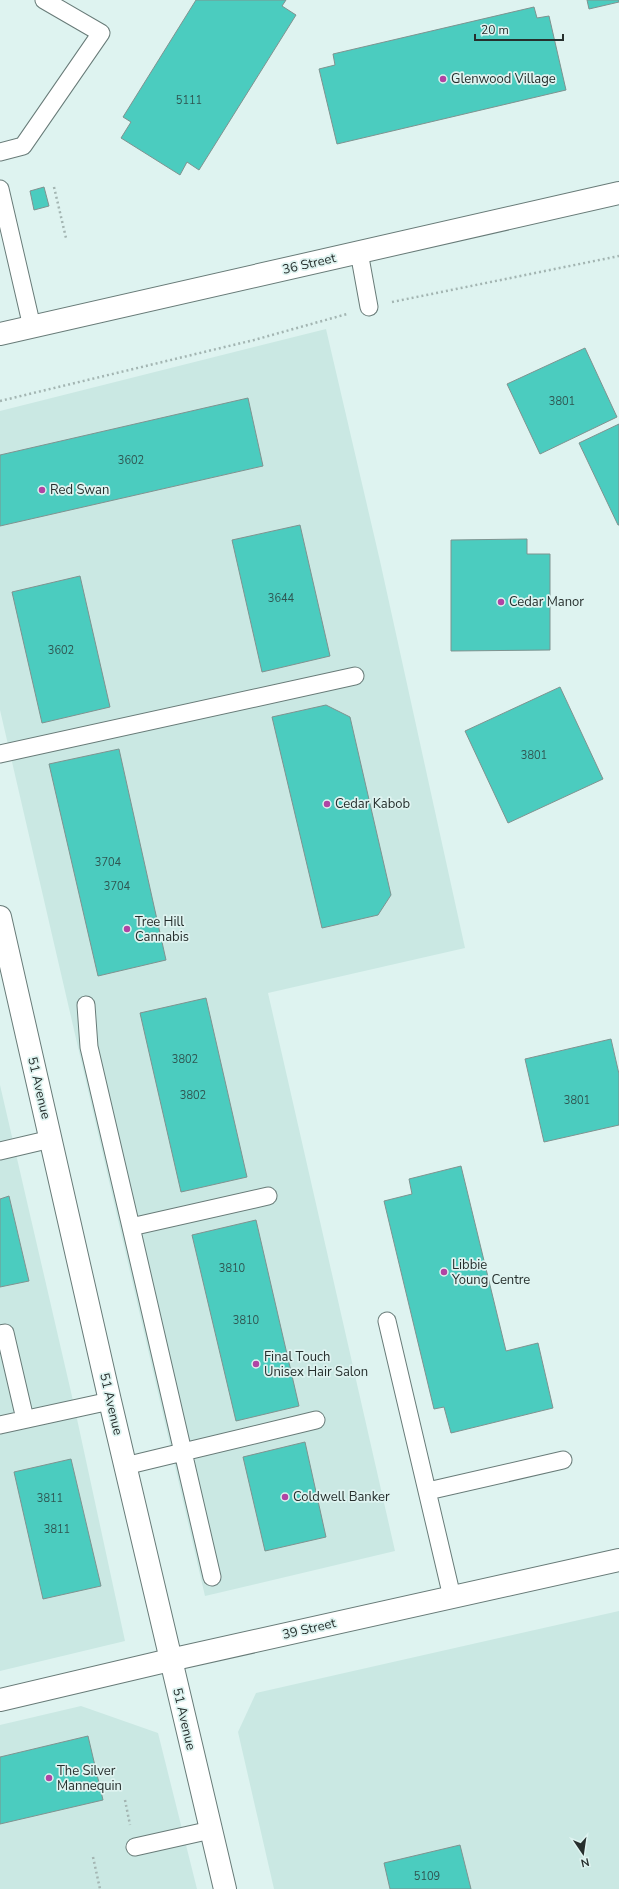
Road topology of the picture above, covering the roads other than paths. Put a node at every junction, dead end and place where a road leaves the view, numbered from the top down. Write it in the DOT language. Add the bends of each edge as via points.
graph roads {
  1 [pos="44,0"];
  2 [pos="0,152"];
  3 [pos="0,189"];
  4 [pos="619,193"];
  5 [pos="359,252"];
  6 [pos="369,307"];
  7 [pos="32,327"];
  8 [pos="0,334"];
  9 [pos="355,676"];
  10 [pos="0,754"];
  11 [pos="0,917"];
  12 [pos="86,1005"];
  13 [pos="51,1139"];
  14 [pos="0,1152"];
  15 [pos="268,1196"];
  16 [pos="131,1227"];
  17 [pos="388,1321"];
  18 [pos="0,1334"];
  19 [pos="110,1401"];
  20 [pos="26,1419"];
  21 [pos="316,1420"];
  22 [pos="0,1425"];
  23 [pos="183,1452"];
  24 [pos="563,1460"];
  25 [pos="125,1466"];
  26 [pos="428,1491"];
  27 [pos="619,1560"];
  28 [pos="212,1577"];
  29 [pos="452,1597"];
  30 [pos="170,1660"];
  31 [pos="0,1700"];
  32 [pos="211,1830"];
  33 [pos="135,1847"];
  34 [pos="225,1889"];
  1 -- 2 [label="lane" via="101,33 23,146"];
  3 -- 7 [label="lane"];
  4 -- 5 [label="street, 36 Street"];
  5 -- 6 [label="lane"];
  5 -- 7 [label="street, 36 Street"];
  7 -- 8 [label="street, 36 Street"];
  9 -- 10 [label="lane"];
  11 -- 13 [label="street, 51 Avenue"];
  12 -- 16 [label="lane" via="89,1047"];
  13 -- 14 [label="lane"];
  13 -- 19 [label="street, 51 Avenue"];
  15 -- 16 [label="lane"];
  16 -- 23 [label="lane"];
  17 -- 26 [label="lane"];
  18 -- 20 [label="lane" via="5,1332"];
  19 -- 20 [label="lane"];
  19 -- 25 [label="street, 51 Avenue"];
  20 -- 22 [label="lane"];
  21 -- 23 [label="lane"];
  23 -- 25 [label="lane"];
  23 -- 28 [label="lane"];
  24 -- 26 [label="lane"];
  25 -- 30 [label="street, 51 Avenue"];
  26 -- 29 [label="lane"];
  27 -- 29 [label="street, 39 Street"];
  29 -- 30 [label="street, 39 Street"];
  30 -- 31 [label="street, 39 Street"];
  30 -- 32 [label="street, 51 Avenue"];
  32 -- 33 [label="lane"];
  32 -- 34 [label="street, 51 Avenue"];
}
